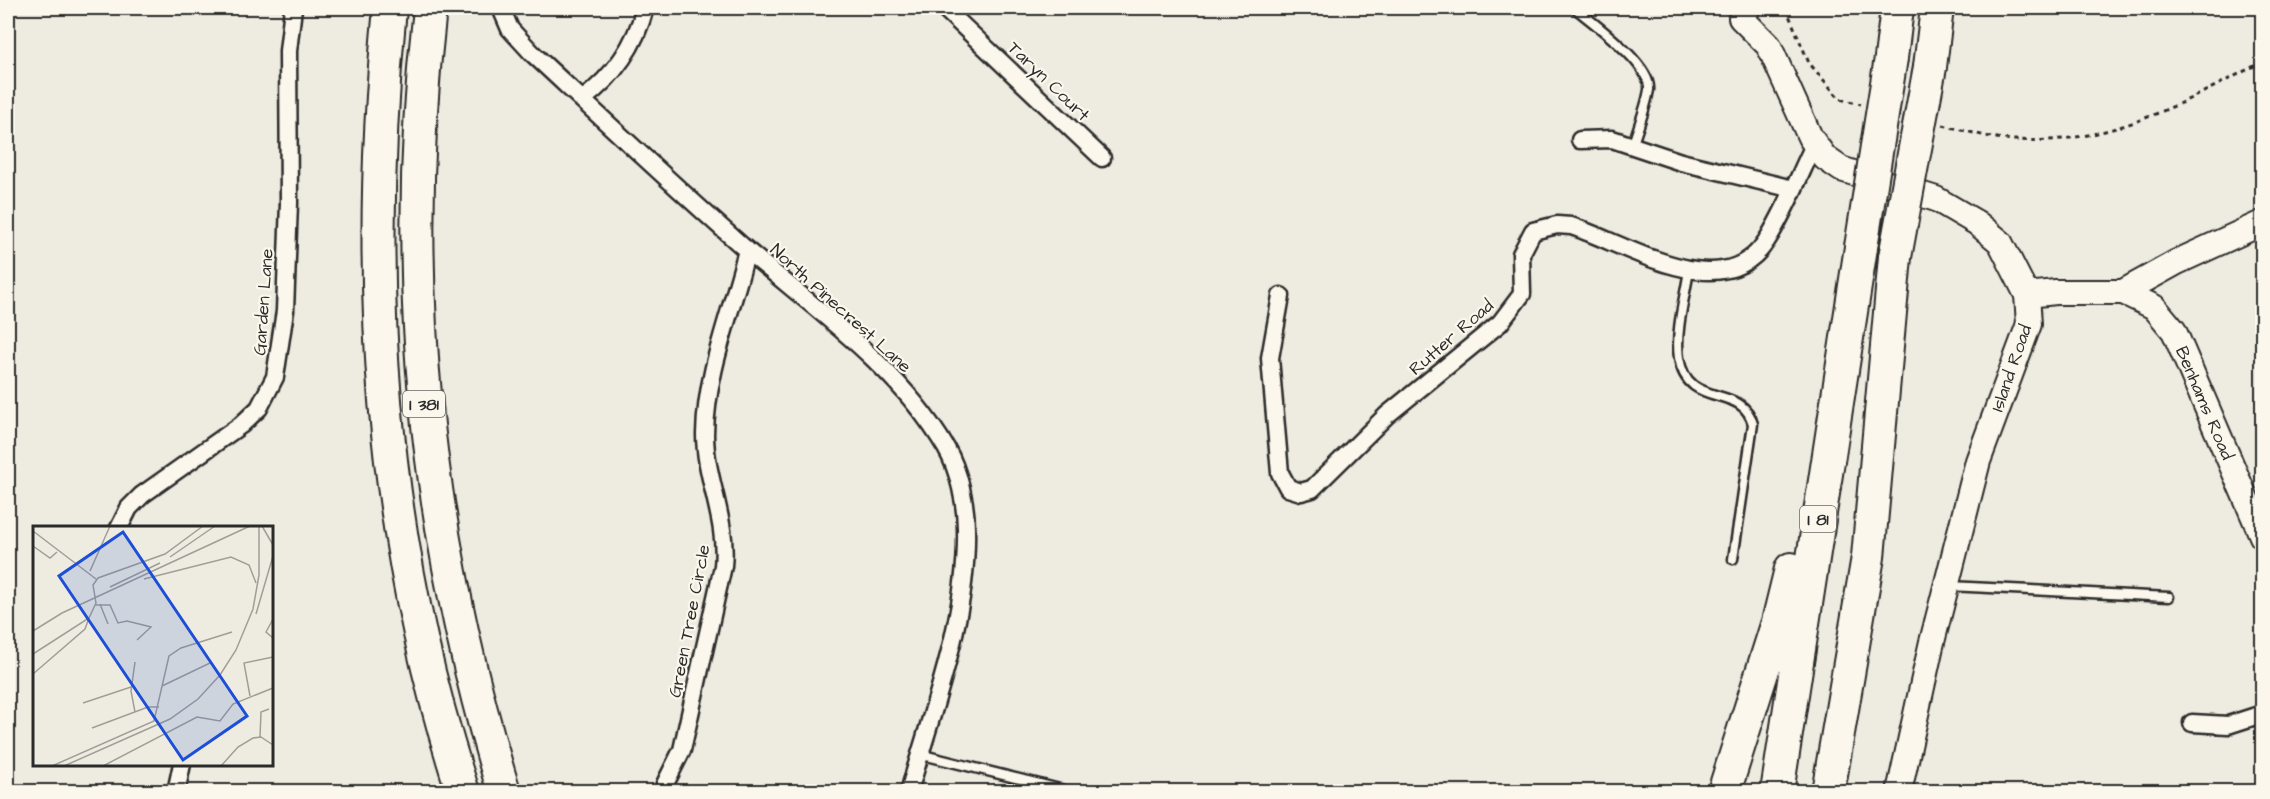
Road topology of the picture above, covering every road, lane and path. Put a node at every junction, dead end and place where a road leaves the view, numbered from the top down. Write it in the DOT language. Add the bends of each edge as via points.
graph roads {
  1 [pos="293,8"];
  2 [pos="390,8"];
  3 [pos="430,8"];
  4 [pos="501,8"];
  5 [pos="645,8"];
  6 [pos="944,8"];
  7 [pos="1575,8"];
  8 [pos="1763,8"];
  9 [pos="1786,8"];
  10 [pos="1897,8"];
  11 [pos="1937,8"];
  12 [pos="1739,11"];
  13 [pos="1769,46"];
  14 [pos="2262,62"];
  15 [pos="582,100"];
  16 [pos="1862,104"];
  17 [pos="1940,124"];
  18 [pos="1580,140"];
  19 [pos="1633,144"];
  20 [pos="1814,145"];
  21 [pos="1102,158"];
  22 [pos="1793,189"];
  23 [pos="2262,223"];
  24 [pos="747,250"];
  25 [pos="1689,270"];
  26 [pos="2123,292"];
  27 [pos="2027,295"];
  28 [pos="1281,296"];
  29 [pos="1840,380"];
  30 [pos="120,526"];
  31 [pos="2262,536"];
  32 [pos="1733,559"];
  33 [pos="1946,586"];
  34 [pos="2169,597"];
  35 [pos="2262,714"];
  36 [pos="2192,723"];
  37 [pos="920,754"];
  38 [pos="182,766"];
  39 [pos="665,784"];
  40 [pos="176,792"];
  41 [pos="463,792"];
  42 [pos="504,792"];
  43 [pos="909,792"];
  44 [pos="1072,792"];
  45 [pos="1724,792"];
  46 [pos="1777,792"];
  47 [pos="1828,792"];
  48 [pos="1899,792"];
  1 -- 30 [label="street, Garden Lane" via="288,51 285,311 275,377 259,408 142,495 129,508"];
  2 -- 41 [label="highway, I 381" via="376,216 389,457 412,600 434,696"];
  3 -- 42 [label="highway, I 381" via="417,200 424,410 447,562 468,661"];
  4 -- 15 [label="street, North Pinecrest Lane" via="510,29"];
  5 -- 15 [label="street" via="624,58 606,82"];
  6 -- 21 [label="street, Taryn Court"];
  7 -- 19 [label="lane" via="1648,78 1649,88"];
  8 -- 13 [label="street"];
  9 -- 16 [label="path" via="1809,63 1840,99"];
  10 -- 29 [label="highway, I 81, bridge"];
  11 -- 47 [label="highway, bridge" via="1895,257 1868,557"];
  12 -- 13 [label="street, Island Road"];
  13 -- 20 [label="street, Island Road"];
  14 -- 17 [label="path" via="2157,116 2117,129 2049,141 2015,141"];
  15 -- 24 [label="street, North Pinecrest Lane"];
  18 -- 19 [label="street" via="1612,139"];
  19 -- 22 [label="street" via="1681,162"];
  20 -- 22 [label="street, Rutter Road"];
  20 -- 27 [label="street, Island Road" via="1841,169 1936,199 1977,223 2000,242"];
  22 -- 25 [label="street, Rutter Road" via="1757,253 1729,269"];
  23 -- 26 [label="street"];
  24 -- 37 [label="street, North Pinecrest Lane" via="893,378 942,442 953,467 966,528 964,574 945,670"];
  24 -- 39 [label="street, Green Tree Circle" via="711,379 706,415 706,453 724,537 723,566 682,750"];
  25 -- 28 [label="street, Rutter Road" via="1571,226 1533,231 1521,254 1522,294 1500,323 1387,415 1312,489 1301,492 1288,488 1280,473 1270,358"];
  25 -- 32 [label="lane" via="1678,345 1684,372 1698,389 1745,406 1753,424"];
  26 -- 27 [label="street"];
  26 -- 31 [label="street, Benhams Road" via="2154,307 2174,331"];
  27 -- 33 [label="street, Island Road" via="2029,324 1978,461"];
  29 -- 45 [label="highway" via="1778,622"];
  29 -- 46 [label="highway, I 81"];
  33 -- 34 [label="lane"];
  33 -- 48 [label="street, Island Road"];
  35 -- 36 [label="street" via="2228,725"];
  37 -- 43 [label="street, North Pinecrest Lane"];
  37 -- 44 [label="lane"];
  38 -- 40 [label="street"];
}
